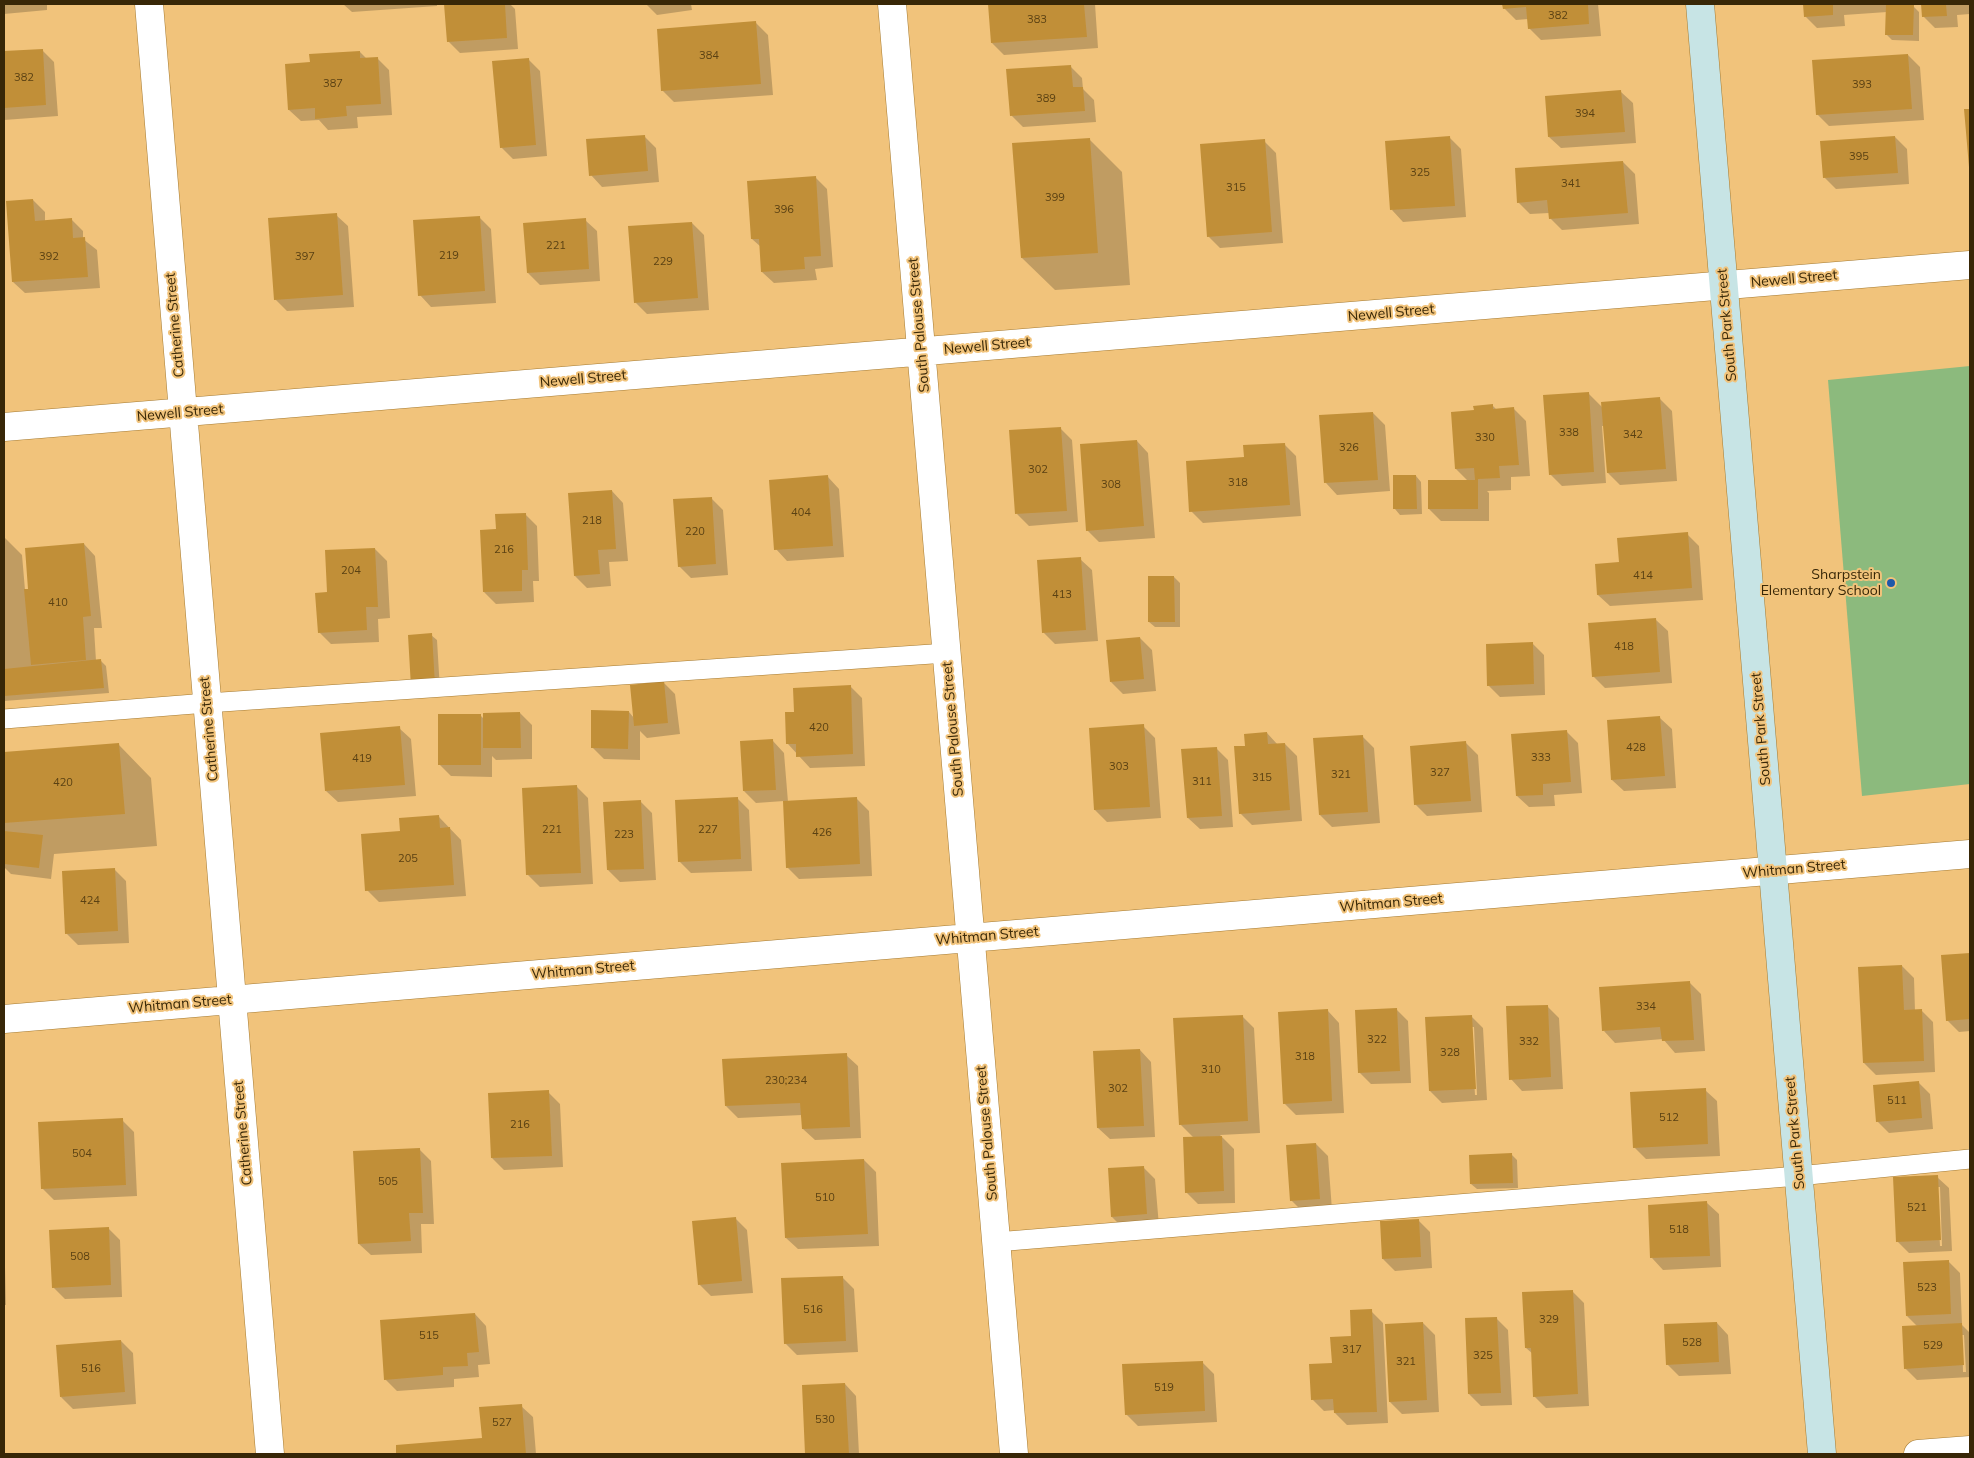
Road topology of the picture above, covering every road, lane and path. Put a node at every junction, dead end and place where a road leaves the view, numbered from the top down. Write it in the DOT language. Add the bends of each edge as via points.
graph roads {
  1 [pos="149,4"];
  2 [pos="892,4"];
  3 [pos="1700,4"];
  4 [pos="1970,265"];
  5 [pos="1724,285"];
  6 [pos="921,351"];
  7 [pos="183,412"];
  8 [pos="4,427"];
  9 [pos="947,653"];
  10 [pos="207,703"];
  11 [pos="4,719"];
  12 [pos="1970,854"];
  13 [pos="1773,871"];
  14 [pos="970,938"];
  15 [pos="232,999"];
  16 [pos="4,1019"];
  17 [pos="1970,1159"];
  18 [pos="1798,1176"];
  19 [pos="996,1242"];
  20 [pos="1970,1450"];
  21 [pos="270,1454"];
  22 [pos="1014,1454"];
  23 [pos="1822,1454"];
  24 [pos="1918,1454"];
  1 -- 7 [label="street, Catherine Street"];
  2 -- 6 [label="street, South Palouse Street"];
  3 -- 5 [label="main road, South Park Street"];
  4 -- 5 [label="street, Newell Street"];
  5 -- 6 [label="street, Newell Street"];
  5 -- 13 [label="main road, South Park Street"];
  6 -- 7 [label="street, Newell Street"];
  6 -- 9 [label="street, South Palouse Street"];
  7 -- 8 [label="street, Newell Street"];
  7 -- 10 [label="street, Catherine Street"];
  9 -- 10 [label="lane"];
  9 -- 14 [label="street, South Palouse Street"];
  10 -- 11 [label="lane"];
  10 -- 15 [label="street, Catherine Street"];
  12 -- 13 [label="street, Whitman Street"];
  13 -- 14 [label="street, Whitman Street"];
  13 -- 18 [label="main road, South Park Street"];
  14 -- 15 [label="street, Whitman Street"];
  14 -- 19 [label="street, South Palouse Street"];
  15 -- 16 [label="street, Whitman Street"];
  15 -- 21 [label="street, Catherine Street"];
  17 -- 18 [label="lane"];
  18 -- 19 [label="lane"];
  18 -- 23 [label="main road, South Park Street"];
  19 -- 22 [label="street, South Palouse Street"];
  20 -- 24 [label="street"];
}
